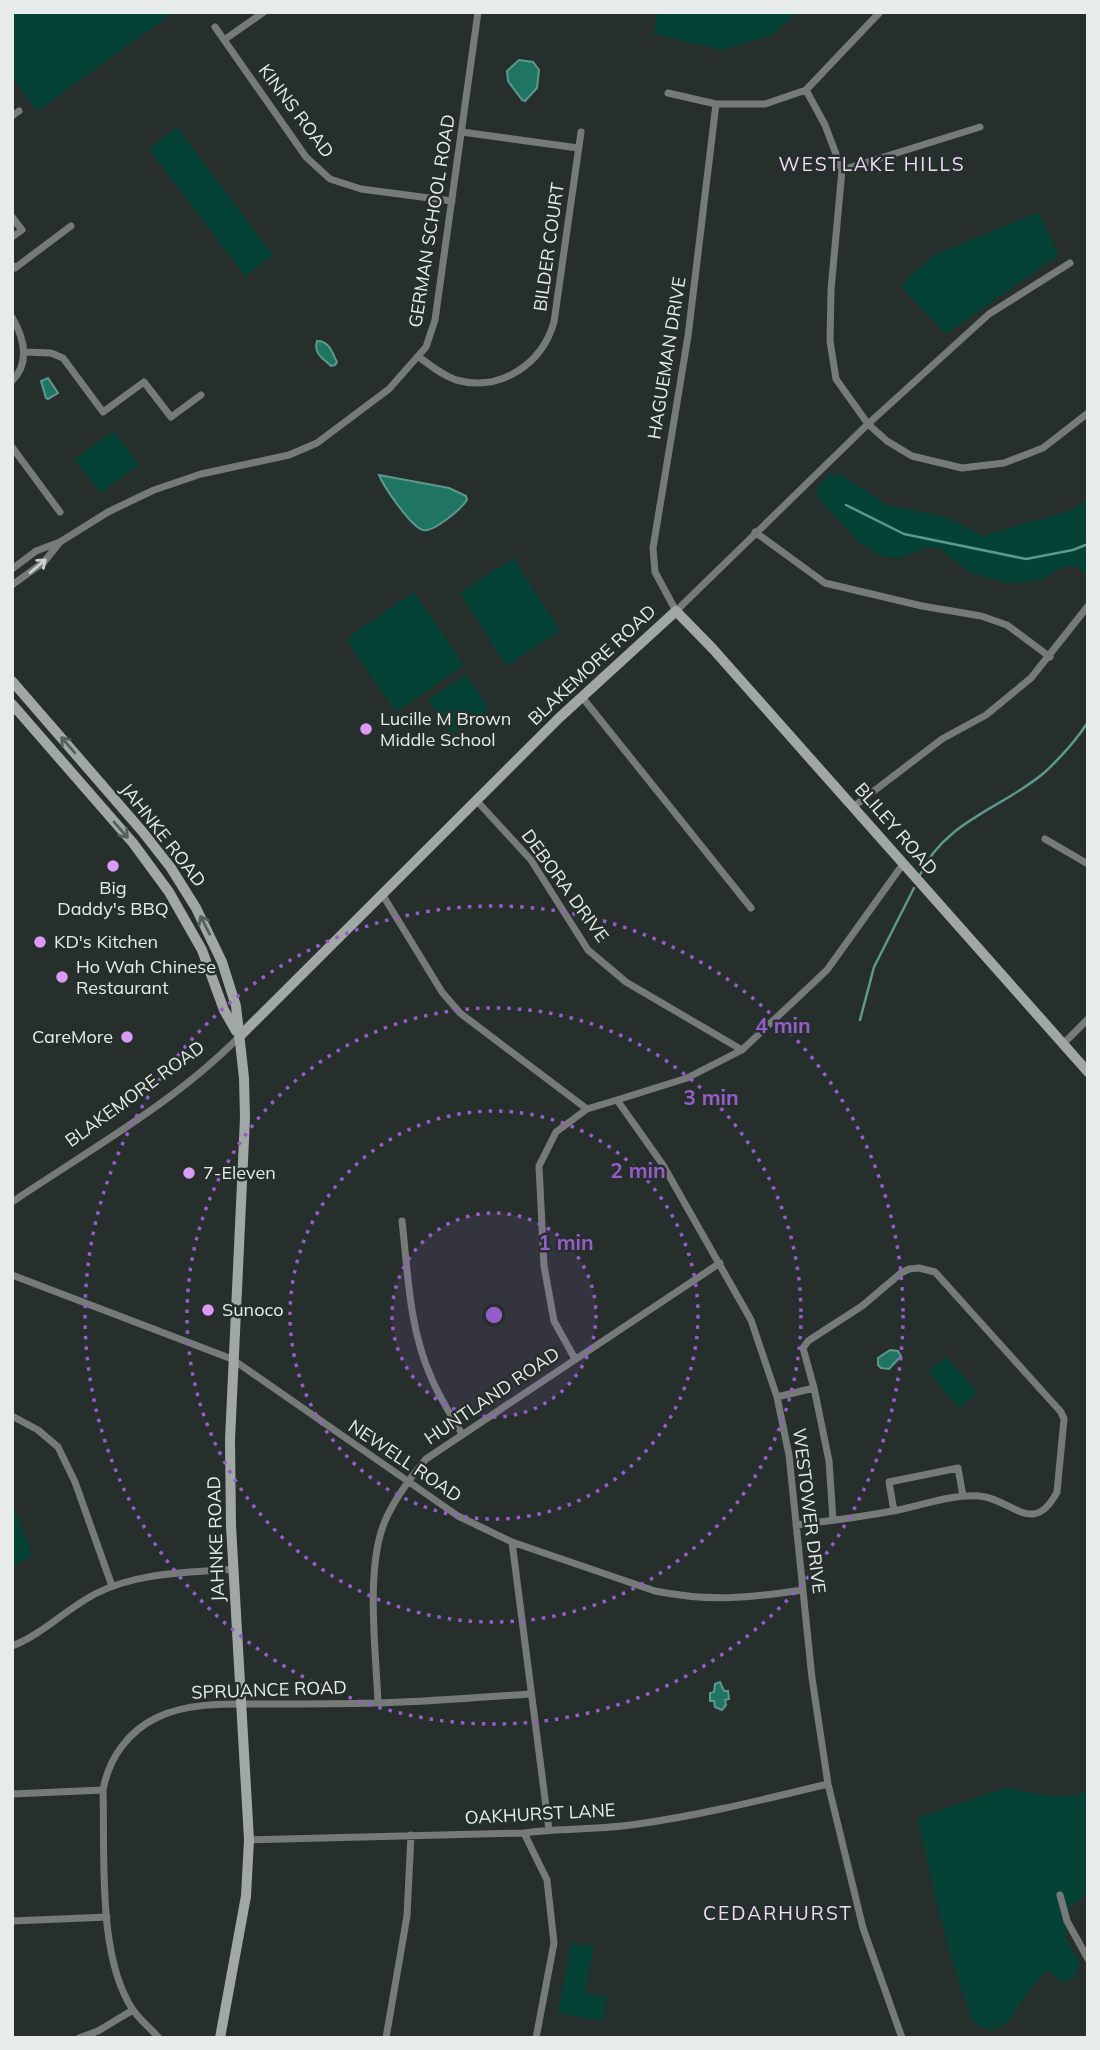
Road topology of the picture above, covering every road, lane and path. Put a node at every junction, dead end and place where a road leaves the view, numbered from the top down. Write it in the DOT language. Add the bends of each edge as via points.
graph roads {
  1 [pos="264,12"];
  2 [pos="478,12"];
  3 [pos="880,12"];
  4 [pos="215,27"];
  5 [pos="224,40"];
  6 [pos="806,90"];
  7 [pos="668,93"];
  8 [pos="716,104"];
  9 [pos="19,111"];
  10 [pos="12,116"];
  11 [pos="980,127"];
  12 [pos="462,132"];
  13 [pos="581,132"];
  14 [pos="579,148"];
  15 [pos="842,170"];
  16 [pos="452,201"];
  17 [pos="12,217"];
  18 [pos="71,226"];
  19 [pos="12,237"];
  20 [pos="1070,263"];
  21 [pos="12,265"];
  22 [pos="12,317"];
  23 [pos="24,352"];
  24 [pos="419,357"];
  25 [pos="12,381"];
  26 [pos="201,396"];
  27 [pos="1088,413"];
  28 [pos="867,424"];
  29 [pos="12,447"];
  30 [pos="60,512"];
  31 [pos="755,532"];
  32 [pos="60,542"];
  33 [pos="12,569"];
  34 [pos="12,585"];
  35 [pos="1088,606"];
  36 [pos="676,611"];
  37 [pos="1050,657"];
  38 [pos="12,681"];
  39 [pos="582,697"];
  40 [pos="12,705"];
  41 [pos="476,800"];
  42 [pos="853,807"];
  43 [pos="1045,839"];
  44 [pos="903,864"];
  45 [pos="1088,864"];
  46 [pos="382,894"];
  47 [pos="751,908"];
  48 [pos="1088,1019"];
  49 [pos="239,1037"];
  50 [pos="1063,1044"];
  51 [pos="742,1050"];
  52 [pos="1088,1072"];
  53 [pos="617,1100"];
  54 [pos="587,1109"];
  55 [pos="12,1202"];
  56 [pos="402,1221"];
  57 [pos="720,1264"];
  58 [pos="12,1275"];
  59 [pos="232,1359"];
  60 [pos="575,1359"];
  61 [pos="814,1388"];
  62 [pos="777,1397"];
  63 [pos="12,1416"];
  64 [pos="463,1434"];
  65 [pos="406,1482"];
  66 [pos="964,1496"];
  67 [pos="894,1511"];
  68 [pos="833,1520"];
  69 [pos="796,1525"];
  70 [pos="512,1542"];
  71 [pos="234,1569"];
  72 [pos="112,1587"];
  73 [pos="803,1590"];
  74 [pos="12,1646"];
  75 [pos="531,1694"];
  76 [pos="378,1703"];
  77 [pos="241,1704"];
  78 [pos="828,1784"];
  79 [pos="103,1790"];
  80 [pos="12,1794"];
  81 [pos="549,1830"];
  82 [pos="524,1833"];
  83 [pos="411,1835"];
  84 [pos="249,1840"];
  85 [pos="1060,1895"];
  86 [pos="107,1917"];
  87 [pos="12,1922"];
  88 [pos="1088,1959"];
  89 [pos="133,2010"];
  90 [pos="79,2038"];
  91 [pos="159,2038"];
  92 [pos="220,2038"];
  93 [pos="386,2038"];
  94 [pos="536,2038"];
  95 [pos="902,2038"];
  1 -- 5 [label="street"];
  2 -- 12 [label="street, GERMAN SCHOOL ROAD"];
  3 -- 6 [label="street"];
  4 -- 5 [label="street, KINNS ROAD"];
  5 -- 16 [label="street, KINNS ROAD" via="306,157 330,179"];
  6 -- 8 [label="street" via="765,104"];
  6 -- 15 [label="street"];
  7 -- 8 [label="street"];
  8 -- 36 [label="street, HAGUEMAN DRIVE" via="688,336 653,548 655,572"];
  9 -- 10 [label="street"];
  11 -- 15 [label="street"];
  12 -- 14 [label="street"];
  12 -- 16 [label="street, GERMAN SCHOOL ROAD"];
  13 -- 14 [label="street, BILDER COURT"];
  14 -- 24 [label="street, BILDER COURT" via="554,322 541,351 513,375 478,383 447,376"];
  15 -- 28 [label="street" via="830,341 835,379"];
  16 -- 24 [label="street, GERMAN SCHOOL ROAD" via="435,320"];
  17 -- 19 [label="street" via="22,230"];
  18 -- 21 [label="street" via="15,268"];
  20 -- 28 [label="street, BLAKEMORE ROAD" via="989,314"];
  22 -- 23 [label="street"];
  23 -- 25 [label="street" via="22,368"];
  23 -- 26 [label="street" via="63,358 103,412 144,382 171,417"];
  24 -- 32 [label="street, GERMAN SCHOOL ROAD" via="380,398 307,449 154,490"];
  27 -- 28 [label="street" via="1043,448 1004,463 962,468 912,456"];
  28 -- 31 [label="street, BLAKEMORE ROAD"];
  29 -- 30 [label="street"];
  31 -- 36 [label="street, BLAKEMORE ROAD"];
  31 -- 37 [label="street" via="825,583 981,616 1007,625"];
  32 -- 33 [label="street, GERMAN SCHOOL ROAD" via="36,551"];
  34 -- 32 [label="street, GERMAN SCHOOL ROAD, one-way" via="44,562"];
  35 -- 37 [label="street"];
  36 -- 39 [label="main road, BLAKEMORE ROAD"];
  36 -- 42 [label="main road, BLILEY ROAD"];
  37 -- 42 [label="street" via="986,715 942,739"];
  49 -- 38 [label="main road, JAHNKE ROAD, one-way" via="236,1006 222,962 187,893 142,831"];
  39 -- 41 [label="main road, BLAKEMORE ROAD"];
  39 -- 47 [label="street"];
  40 -- 49 [label="main road, JAHNKE ROAD, one-way" via="169,892 200,946"];
  41 -- 46 [label="main road, BLAKEMORE ROAD"];
  41 -- 51 [label="street, DEBORA DRIVE" via="531,860 588,950 626,982"];
  42 -- 44 [label="main road, BLILEY ROAD"];
  43 -- 45 [label="street"];
  44 -- 50 [label="main road, BLILEY ROAD"];
  44 -- 51 [label="street" via="827,970"];
  46 -- 49 [label="main road, BLAKEMORE ROAD"];
  46 -- 54 [label="street" via="451,1003 468,1021"];
  48 -- 50 [label="street"];
  49 -- 55 [label="street, BLAKEMORE ROAD" via="155,1106"];
  49 -- 59 [label="main road, JAHNKE ROAD" via="245,1118"];
  50 -- 52 [label="main road, BLILEY ROAD"];
  51 -- 53 [label="street" via="687,1077"];
  53 -- 54 [label="street"];
  53 -- 57 [label="street, WESTOWER DRIVE" via="663,1165"];
  54 -- 60 [label="street" via="556,1132 539,1166 544,1266 554,1321"];
  56 -- 64 [label="street" via="421,1350 441,1398"];
  57 -- 60 [label="street, HUNTLAND ROAD"];
  57 -- 62 [label="street, WESTOWER DRIVE" via="751,1320"];
  58 -- 59 [label="street, NEWELL ROAD"];
  59 -- 65 [label="street, NEWELL ROAD"];
  59 -- 71 [label="main road, JAHNKE ROAD"];
  60 -- 64 [label="street, HUNTLAND ROAD"];
  61 -- 62 [label="street"];
  61 -- 66 [label="street" via="803,1348 808,1341 862,1306 901,1273 919,1268 935,1272 1063,1419 1056,1492 1040,1513 1026,1515 986,1496"];
  61 -- 68 [label="street" via="829,1461"];
  62 -- 69 [label="street, WESTOWER DRIVE"];
  63 -- 72 [label="street" via="58,1447"];
  64 -- 65 [label="street, HUNTLAND ROAD" via="426,1459"];
  65 -- 70 [label="street, NEWELL ROAD" via="458,1516"];
  65 -- 76 [label="street, HUNTLAND ROAD" via="384,1522 373,1565"];
  66 -- 67 [label="street"];
  66 -- 67 [label="street" via="958,1468 889,1482"];
  67 -- 68 [label="street"];
  68 -- 69 [label="street"];
  69 -- 73 [label="street, WESTOWER DRIVE"];
  70 -- 73 [label="street, NEWELL ROAD" via="674,1595 747,1598"];
  70 -- 75 [label="street"];
  71 -- 72 [label="street" via="147,1576"];
  71 -- 77 [label="main road, JAHNKE ROAD"];
  72 -- 74 [label="street"];
  73 -- 78 [label="street, WESTOWER DRIVE"];
  75 -- 76 [label="street, SPRUANCE ROAD"];
  75 -- 81 [label="street"];
  76 -- 77 [label="street, SPRUANCE ROAD"];
  77 -- 79 [label="street, SPRUANCE ROAD" via="188,1707 135,1730 107,1771"];
  77 -- 84 [label="main road, JAHNKE ROAD"];
  78 -- 81 [label="street, OAKHURST LANE" via="639,1824"];
  78 -- 95 [label="street, WESTOWER DRIVE" via="863,1928"];
  79 -- 80 [label="street"];
  79 -- 86 [label="street, SPRUANCE ROAD"];
  81 -- 82 [label="street, OAKHURST LANE"];
  82 -- 83 [label="street, OAKHURST LANE"];
  82 -- 94 [label="street" via="547,1880 554,1943"];
  83 -- 84 [label="street, OAKHURST LANE"];
  83 -- 93 [label="street" via="407,1916"];
  84 -- 92 [label="main road, JAHNKE ROAD" via="246,1896"];
  85 -- 88 [label="street" via="1067,1920"];
  86 -- 87 [label="street"];
  86 -- 89 [label="street, SPRUANCE ROAD" via="111,1956"];
  89 -- 90 [label="street"];
  89 -- 91 [label="street, SPRUANCE ROAD"];
}
